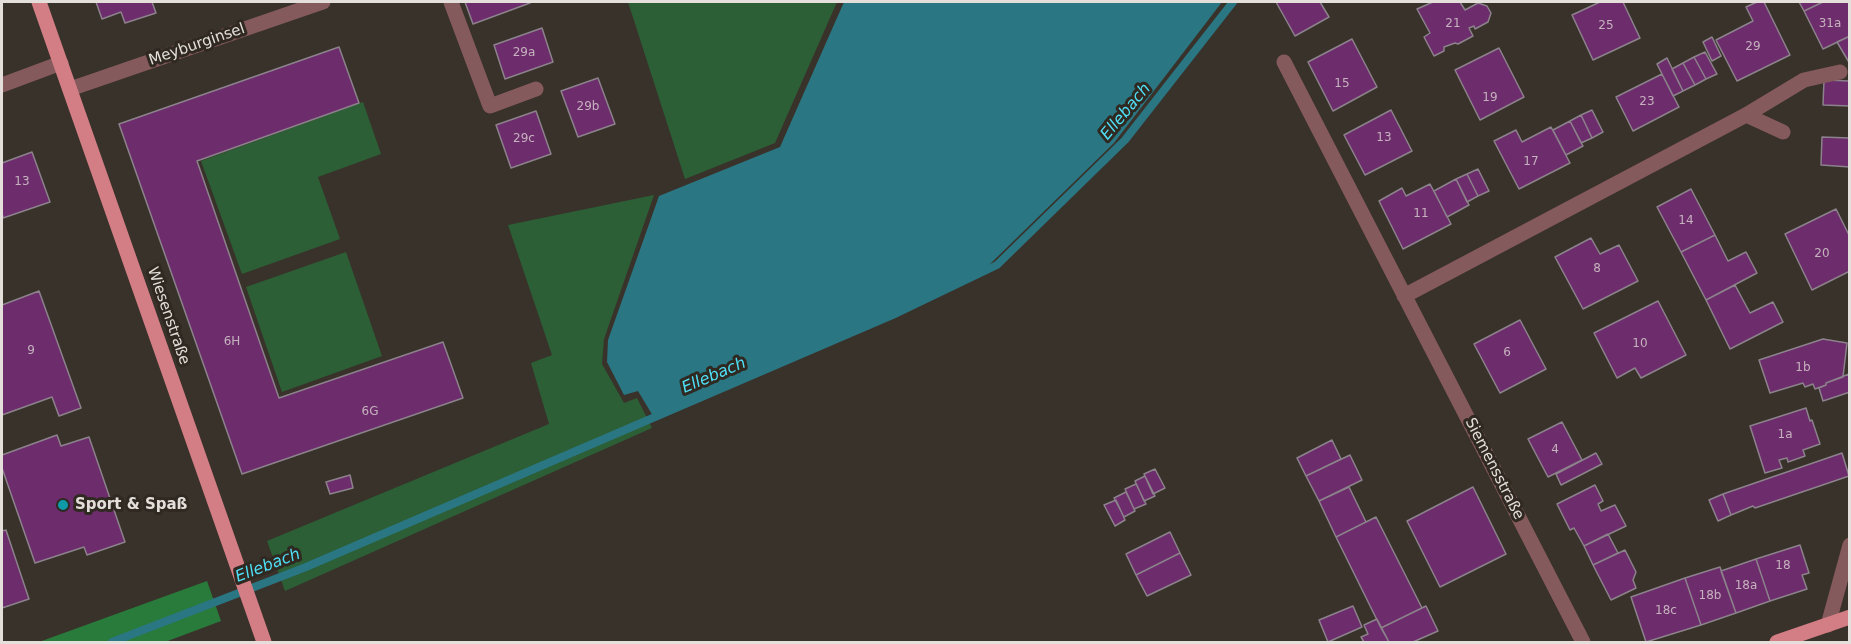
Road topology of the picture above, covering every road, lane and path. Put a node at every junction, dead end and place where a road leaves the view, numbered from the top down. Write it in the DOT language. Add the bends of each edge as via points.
graph roads {
  1 [pos="39,2"];
  2 [pos="323,2"];
  3 [pos="451,2"];
  4 [pos="1284,62"];
  5 [pos="61,63"];
  6 [pos="1840,72"];
  7 [pos="2,85"];
  8 [pos="70,89"];
  9 [pos="536,90"];
  10 [pos="1746,115"];
  11 [pos="1783,132"];
  12 [pos="1404,296"];
  13 [pos="1850,545"];
  14 [pos="1850,617"];
  15 [pos="1828,625"];
  16 [pos="264,642"];
  17 [pos="1583,642"];
  18 [pos="1777,642"];
  1 -- 5 [label="main road, Wiesenstraße"];
  2 -- 8 [label="street, Meyburginsel"];
  3 -- 9 [label="street" via="490,106"];
  4 -- 12 [label="street, Siemensstraße"];
  5 -- 7 [label="street"];
  5 -- 8 [label="main road, Wiesenstraße"];
  6 -- 10 [label="street" via="1804,80"];
  8 -- 16 [label="main road, Wiesenstraße"];
  10 -- 11 [label="street"];
  10 -- 12 [label="street"];
  12 -- 17 [label="street, Siemensstraße"];
  13 -- 15 [label="street"];
  14 -- 15 [label="main road"];
  15 -- 18 [label="main road"];
}
